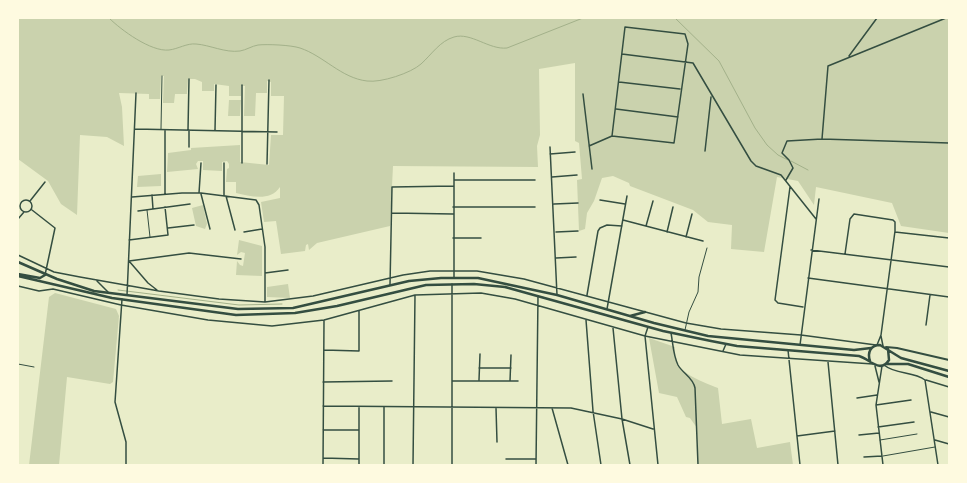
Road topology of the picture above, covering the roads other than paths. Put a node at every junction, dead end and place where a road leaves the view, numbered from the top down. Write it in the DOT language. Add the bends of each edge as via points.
graph roads {
  1 [pos="877,18"];
  2 [pos="946,18"];
  3 [pos="622,54"];
  4 [pos="848,58"];
  5 [pos="685,62"];
  6 [pos="162,76"];
  7 [pos="189,79"];
  8 [pos="269,80"];
  9 [pos="619,82"];
  10 [pos="216,85"];
  11 [pos="242,86"];
  12 [pos="681,89"];
  13 [pos="136,93"];
  14 [pos="583,94"];
  15 [pos="712,96"];
  16 [pos="616,109"];
  17 [pos="678,117"];
  18 [pos="135,129"];
  19 [pos="161,130"];
  20 [pos="165,130"];
  21 [pos="189,130"];
  22 [pos="215,130"];
  23 [pos="242,132"];
  24 [pos="269,132"];
  25 [pos="277,132"];
  26 [pos="612,136"];
  27 [pos="822,139"];
  28 [pos="949,143"];
  29 [pos="589,146"];
  30 [pos="190,147"];
  31 [pos="550,147"];
  32 [pos="705,151"];
  33 [pos="574,152"];
  34 [pos="550,154"];
  35 [pos="242,162"];
  36 [pos="201,163"];
  37 [pos="224,163"];
  38 [pos="267,164"];
  39 [pos="592,169"];
  40 [pos="454,173"];
  41 [pos="577,175"];
  42 [pos="552,177"];
  43 [pos="454,180"];
  44 [pos="535,180"];
  45 [pos="786,180"];
  46 [pos="45,182"];
  47 [pos="454,186"];
  48 [pos="790,187"];
  49 [pos="200,193"];
  50 [pos="165,194"];
  51 [pos="152,195"];
  52 [pos="225,195"];
  53 [pos="628,196"];
  54 [pos="132,197"];
  55 [pos="819,199"];
  56 [pos="600,200"];
  57 [pos="30,201"];
  58 [pos="653,201"];
  59 [pos="578,203"];
  60 [pos="190,204"];
  61 [pos="553,204"];
  62 [pos="626,204"];
  63 [pos="165,207"];
  64 [pos="453,207"];
  65 [pos="535,207"];
  66 [pos="674,207"];
  67 [pos="153,209"];
  68 [pos="32,210"];
  69 [pos="147,210"];
  70 [pos="138,211"];
  71 [pos="24,212"];
  72 [pos="392,213"];
  73 [pos="453,214"];
  74 [pos="692,214"];
  75 [pos="18,219"];
  76 [pos="816,219"];
  77 [pos="623,220"];
  78 [pos="194,225"];
  79 [pos="622,226"];
  80 [pos="646,226"];
  81 [pos="168,228"];
  82 [pos="210,229"];
  83 [pos="262,229"];
  84 [pos="235,230"];
  85 [pos="578,230"];
  86 [pos="244,232"];
  87 [pos="555,232"];
  88 [pos="667,232"];
  89 [pos="895,232"];
  90 [pos="686,236"];
  91 [pos="150,238"];
  92 [pos="453,238"];
  93 [pos="481,238"];
  94 [pos="949,238"];
  95 [pos="130,240"];
  96 [pos="703,241"];
  97 [pos="707,248"];
  98 [pos="811,250"];
  99 [pos="18,254"];
  100 [pos="845,254"];
  101 [pos="576,257"];
  102 [pos="556,258"];
  103 [pos="241,259"];
  104 [pos="891,260"];
  105 [pos="129,261"];
  106 [pos="18,262"];
  107 [pos="949,267"];
  108 [pos="47,269"];
  109 [pos="288,270"];
  110 [pos="453,270"];
  111 [pos="265,273"];
  112 [pos="18,275"];
  113 [pos="45,275"];
  114 [pos="391,278"];
  115 [pos="454,278"];
  116 [pos="808,278"];
  117 [pos="96,280"];
  118 [pos="452,284"];
  119 [pos="390,285"];
  120 [pos="18,286"];
  121 [pos="128,286"];
  122 [pos="557,287"];
  123 [pos="887,289"];
  124 [pos="159,291"];
  125 [pos="110,293"];
  126 [pos="452,293"];
  127 [pos="328,294"];
  128 [pos="930,294"];
  129 [pos="415,295"];
  130 [pos="557,295"];
  131 [pos="587,295"];
  132 [pos="127,296"];
  133 [pos="538,296"];
  134 [pos="949,297"];
  135 [pos="122,299"];
  136 [pos="330,301"];
  137 [pos="609,301"];
  138 [pos="265,302"];
  139 [pos="122,305"];
  140 [pos="538,306"];
  141 [pos="804,307"];
  142 [pos="607,310"];
  143 [pos="359,311"];
  144 [pos="645,312"];
  145 [pos="628,316"];
  146 [pos="324,320"];
  147 [pos="586,320"];
  148 [pos="686,323"];
  149 [pos="926,325"];
  150 [pos="648,327"];
  151 [pos="613,328"];
  152 [pos="685,331"];
  153 [pos="671,333"];
  154 [pos="801,335"];
  155 [pos="881,335"];
  156 [pos="645,336"];
  157 [pos="672,341"];
  158 [pos="726,344"];
  159 [pos="800,345"];
  160 [pos="877,345"];
  161 [pos="886,347"];
  162 [pos="871,348"];
  163 [pos="324,350"];
  164 [pos="788,350"];
  165 [pos="723,352"];
  166 [pos="480,354"];
  167 [pos="511,355"];
  168 [pos="788,358"];
  169 [pos="949,360"];
  170 [pos="870,361"];
  171 [pos="828,362"];
  172 [pos="18,364"];
  173 [pos="874,365"];
  174 [pos="884,365"];
  175 [pos="34,367"];
  176 [pos="479,368"];
  177 [pos="511,368"];
  178 [pos="949,372"];
  179 [pos="949,377"];
  180 [pos="479,380"];
  181 [pos="926,380"];
  182 [pos="392,381"];
  183 [pos="452,381"];
  184 [pos="510,381"];
  185 [pos="518,381"];
  186 [pos="323,382"];
  187 [pos="879,382"];
  188 [pos="949,387"];
  189 [pos="877,395"];
  190 [pos="857,398"];
  191 [pos="911,400"];
  192 [pos="876,405"];
  193 [pos="323,406"];
  194 [pos="359,406"];
  195 [pos="384,407"];
  196 [pos="413,407"];
  197 [pos="452,408"];
  198 [pos="496,408"];
  199 [pos="537,408"];
  200 [pos="552,408"];
  201 [pos="593,412"];
  202 [pos="931,412"];
  203 [pos="949,417"];
  204 [pos="622,418"];
  205 [pos="914,422"];
  206 [pos="878,427"];
  207 [pos="653,429"];
  208 [pos="323,430"];
  209 [pos="359,430"];
  210 [pos="835,431"];
  211 [pos="879,433"];
  212 [pos="917,434"];
  213 [pos="797,436"];
  214 [pos="859,436"];
  215 [pos="880,440"];
  216 [pos="935,440"];
  217 [pos="497,442"];
  218 [pos="949,444"];
  219 [pos="936,446"];
  220 [pos="882,456"];
  221 [pos="864,457"];
  222 [pos="323,458"];
  223 [pos="359,458"];
  224 [pos="506,459"];
  225 [pos="536,459"];
  226 [pos="126,465"];
  227 [pos="323,465"];
  228 [pos="359,465"];
  229 [pos="384,465"];
  230 [pos="413,465"];
  231 [pos="452,465"];
  232 [pos="536,465"];
  233 [pos="568,465"];
  234 [pos="601,465"];
  235 [pos="630,465"];
  236 [pos="658,465"];
  237 [pos="698,465"];
  238 [pos="800,465"];
  239 [pos="838,465"];
  240 [pos="883,465"];
  241 [pos="933,465"];
  242 [pos="939,465"];
  1 -- 4 [label="street"];
  2 -- 4 [label="street"];
  3 -- 5 [label="street"];
  3 -- 5 [label="street" via="625,27 685,34 688,44"];
  3 -- 9 [label="street"];
  4 -- 27 [label="street" via="828,66"];
  5 -- 12 [label="street"];
  5 -- 15 [label="street" via="693,63 697,67"];
  6 -- 19 [label="street"];
  7 -- 21 [label="street"];
  8 -- 24 [label="street"];
  9 -- 12 [label="street"];
  9 -- 16 [label="street"];
  10 -- 22 [label="street"];
  11 -- 23 [label="street"];
  12 -- 17 [label="street"];
  13 -- 18 [label="street"];
  14 -- 29 [label="street"];
  15 -- 32 [label="street"];
  15 -- 45 [label="street" via="754,164 777,172"];
  16 -- 17 [label="street"];
  16 -- 26 [label="street"];
  17 -- 26 [label="street" via="673,144"];
  18 -- 19 [label="street"];
  18 -- 54 [label="street"];
  19 -- 20 [label="street"];
  20 -- 21 [label="street"];
  20 -- 50 [label="street"];
  21 -- 22 [label="street"];
  21 -- 30 [label="street"];
  22 -- 23 [label="street"];
  23 -- 24 [label="street"];
  23 -- 35 [label="street"];
  24 -- 25 [label="street"];
  24 -- 38 [label="street"];
  26 -- 29 [label="street"];
  27 -- 28 [label="street"];
  27 -- 45 [label="street" via="787,141 782,154 793,168"];
  29 -- 39 [label="street"];
  31 -- 34 [label="street"];
  33 -- 34 [label="street"];
  34 -- 42 [label="street"];
  36 -- 49 [label="street"];
  37 -- 52 [label="street"];
  40 -- 43 [label="street"];
  41 -- 42 [label="street"];
  42 -- 61 [label="street"];
  43 -- 44 [label="street"];
  43 -- 47 [label="street"];
  45 -- 48 [label="street"];
  46 -- 57 [label="street"];
  47 -- 64 [label="street"];
  47 -- 72 [label="street" via="392,187"];
  48 -- 76 [label="street"];
  48 -- 141 [label="street" via="775,300 778,303"];
  49 -- 50 [label="street"];
  49 -- 52 [label="street"];
  49 -- 82 [label="street"];
  50 -- 51 [label="street"];
  51 -- 54 [label="street"];
  51 -- 67 [label="street"];
  52 -- 83 [label="street" via="256,200"];
  52 -- 84 [label="street"];
  53 -- 62 [label="street"];
  54 -- 95 [label="street"];
  55 -- 76 [label="street"];
  56 -- 62 [label="street"];
  57 -- 68 [label="street" via="33,205"];
  57 -- 71 [label="street" via="24,200 21,203 20,207"];
  58 -- 80 [label="street"];
  59 -- 61 [label="street"];
  60 -- 63 [label="street"];
  61 -- 87 [label="street"];
  62 -- 77 [label="street"];
  63 -- 67 [label="street"];
  63 -- 81 [label="street"];
  64 -- 65 [label="street"];
  64 -- 73 [label="street"];
  66 -- 88 [label="street"];
  67 -- 69 [label="street"];
  68 -- 71 [label="street"];
  68 -- 108 [label="street" via="55,228"];
  69 -- 70 [label="street"];
  69 -- 91 [label="street"];
  71 -- 75 [label="street"];
  72 -- 73 [label="street"];
  72 -- 114 [label="street"];
  73 -- 92 [label="street"];
  74 -- 90 [label="street"];
  76 -- 98 [label="street"];
  77 -- 79 [label="street"];
  77 -- 80 [label="street"];
  78 -- 81 [label="street"];
  79 -- 131 [label="street" via="607,225 598,231"];
  79 -- 137 [label="street"];
  80 -- 88 [label="street"];
  81 -- 91 [label="street" via="168,236"];
  83 -- 86 [label="street"];
  83 -- 111 [label="street"];
  85 -- 87 [label="street"];
  87 -- 102 [label="street"];
  88 -- 90 [label="street"];
  89 -- 94 [label="street"];
  89 -- 100 [label="street" via="893,220 854,214 850,219"];
  89 -- 104 [label="street"];
  90 -- 96 [label="street"];
  91 -- 95 [label="street"];
  92 -- 93 [label="street"];
  92 -- 110 [label="street"];
  95 -- 105 [label="street"];
  97 -- 148 [label="street" via="697,296"];
  98 -- 100 [label="street"];
  98 -- 116 [label="street"];
  99 -- 108 [label="street"];
  100 -- 104 [label="street"];
  101 -- 102 [label="street"];
  102 -- 122 [label="street"];
  103 -- 105 [label="street" via="189,254"];
  104 -- 107 [label="street"];
  104 -- 123 [label="street"];
  105 -- 121 [label="street"];
  105 -- 124 [label="street" via="148,283"];
  106 -- 113 [label="highway"];
  108 -- 113 [label="street"];
  108 -- 117 [label="street"];
  109 -- 111 [label="street"];
  110 -- 114 [label="street"];
  110 -- 115 [label="street"];
  110 -- 122 [label="street" via="506,275"];
  111 -- 138 [label="street"];
  112 -- 113 [label="highway" via="40,278"];
  112 -- 135 [label="highway"];
  113 -- 125 [label="highway" via="80,287"];
  114 -- 119 [label="street"];
  114 -- 127 [label="street"];
  115 -- 119 [label="highway" via="417,280"];
  115 -- 130 [label="highway" via="478,278"];
  116 -- 123 [label="street"];
  116 -- 141 [label="street"];
  117 -- 121 [label="street"];
  117 -- 125 [label="street"];
  118 -- 126 [label="street"];
  118 -- 133 [label="highway" via="505,287"];
  118 -- 135 [label="highway" via="426,285 337,306 272,315 236,315"];
  119 -- 136 [label="highway"];
  120 -- 139 [label="street" via="53,290"];
  121 -- 124 [label="street"];
  121 -- 132 [label="street"];
  122 -- 130 [label="street"];
  122 -- 131 [label="street"];
  123 -- 128 [label="street"];
  123 -- 155 [label="street"];
  124 -- 138 [label="street"];
  125 -- 132 [label="highway"];
  126 -- 129 [label="street"];
  126 -- 140 [label="street" via="481,293"];
  126 -- 183 [label="street"];
  127 -- 136 [label="street"];
  127 -- 138 [label="street"];
  128 -- 134 [label="street"];
  128 -- 149 [label="street"];
  129 -- 143 [label="street"];
  129 -- 196 [label="street"];
  130 -- 142 [label="highway"];
  131 -- 137 [label="street"];
  132 -- 136 [label="highway" via="238,309 293,308"];
  133 -- 140 [label="street"];
  133 -- 150 [label="highway"];
  135 -- 139 [label="street"];
  137 -- 142 [label="street"];
  137 -- 144 [label="street"];
  139 -- 146 [label="street" via="236,324 277,326"];
  139 -- 226 [label="street" via="115,402 126,442"];
  140 -- 147 [label="street"];
  140 -- 199 [label="street"];
  141 -- 154 [label="street"];
  142 -- 145 [label="highway"];
  143 -- 146 [label="street"];
  143 -- 163 [label="street" via="359,351"];
  144 -- 145 [label="highway"];
  144 -- 148 [label="street"];
  145 -- 152 [label="highway"];
  146 -- 163 [label="street"];
  147 -- 151 [label="street"];
  147 -- 201 [label="street"];
  148 -- 152 [label="street"];
  148 -- 154 [label="street" via="721,329"];
  150 -- 153 [label="highway"];
  150 -- 156 [label="street"];
  151 -- 156 [label="street"];
  151 -- 204 [label="street"];
  152 -- 159 [label="highway" via="722,338"];
  153 -- 157 [label="street"];
  153 -- 158 [label="highway"];
  154 -- 159 [label="street"];
  154 -- 160 [label="street"];
  155 -- 160 [label="street"];
  155 -- 161 [label="street"];
  156 -- 157 [label="street"];
  156 -- 207 [label="street"];
  157 -- 165 [label="street"];
  157 -- 237 [label="street" via="679,366 695,385"];
  158 -- 164 [label="highway"];
  158 -- 165 [label="street"];
  159 -- 162 [label="highway" via="854,350"];
  160 -- 161 [label="highway"];
  160 -- 162 [label="highway"];
  161 -- 169 [label="street"];
  161 -- 174 [label="highway" via="890,357"];
  161 -- 178 [label="highway" via="901,358"];
  162 -- 170 [label="highway"];
  163 -- 186 [label="street"];
  164 -- 168 [label="street"];
  164 -- 170 [label="highway" via="859,356"];
  165 -- 168 [label="street"];
  166 -- 176 [label="street"];
  167 -- 177 [label="street"];
  168 -- 171 [label="street"];
  168 -- 213 [label="street"];
  170 -- 173 [label="highway"];
  171 -- 173 [label="street"];
  171 -- 210 [label="street"];
  172 -- 175 [label="street"];
  173 -- 174 [label="highway"];
  173 -- 187 [label="street"];
  174 -- 179 [label="highway" via="908,364"];
  174 -- 181 [label="street" via="893,371"];
  174 -- 187 [label="street"];
  176 -- 177 [label="street"];
  176 -- 180 [label="street"];
  177 -- 184 [label="street"];
  180 -- 183 [label="street"];
  180 -- 184 [label="street"];
  181 -- 188 [label="street"];
  181 -- 202 [label="street"];
  182 -- 186 [label="street"];
  183 -- 197 [label="street"];
  184 -- 185 [label="street"];
  186 -- 193 [label="street"];
  187 -- 189 [label="street"];
  189 -- 190 [label="street"];
  189 -- 192 [label="street"];
  191 -- 192 [label="street"];
  192 -- 206 [label="street"];
  193 -- 194 [label="street"];
  193 -- 208 [label="street"];
  194 -- 195 [label="street"];
  194 -- 209 [label="street"];
  195 -- 196 [label="street"];
  195 -- 229 [label="street"];
  196 -- 197 [label="street"];
  196 -- 230 [label="street"];
  197 -- 198 [label="street"];
  197 -- 231 [label="street"];
  198 -- 199 [label="street"];
  198 -- 217 [label="street"];
  199 -- 200 [label="street"];
  199 -- 225 [label="street"];
  200 -- 201 [label="street"];
  200 -- 233 [label="street"];
  201 -- 204 [label="street"];
  201 -- 234 [label="street"];
  202 -- 203 [label="street"];
  202 -- 216 [label="street"];
  204 -- 207 [label="street"];
  204 -- 235 [label="street"];
  205 -- 206 [label="street"];
  206 -- 211 [label="street"];
  207 -- 236 [label="street"];
  208 -- 209 [label="street"];
  208 -- 222 [label="street"];
  209 -- 223 [label="street"];
  210 -- 213 [label="street"];
  210 -- 239 [label="street"];
  211 -- 214 [label="street"];
  211 -- 215 [label="street"];
  212 -- 215 [label="street"];
  213 -- 238 [label="street"];
  215 -- 220 [label="street"];
  216 -- 218 [label="street"];
  216 -- 219 [label="street"];
  219 -- 220 [label="street"];
  219 -- 242 [label="street"];
  220 -- 221 [label="street"];
  220 -- 240 [label="street"];
  222 -- 223 [label="street"];
  222 -- 227 [label="street"];
  223 -- 228 [label="street"];
  224 -- 225 [label="street"];
  225 -- 232 [label="street"];
  241 -- 242 [label="street"];
}
